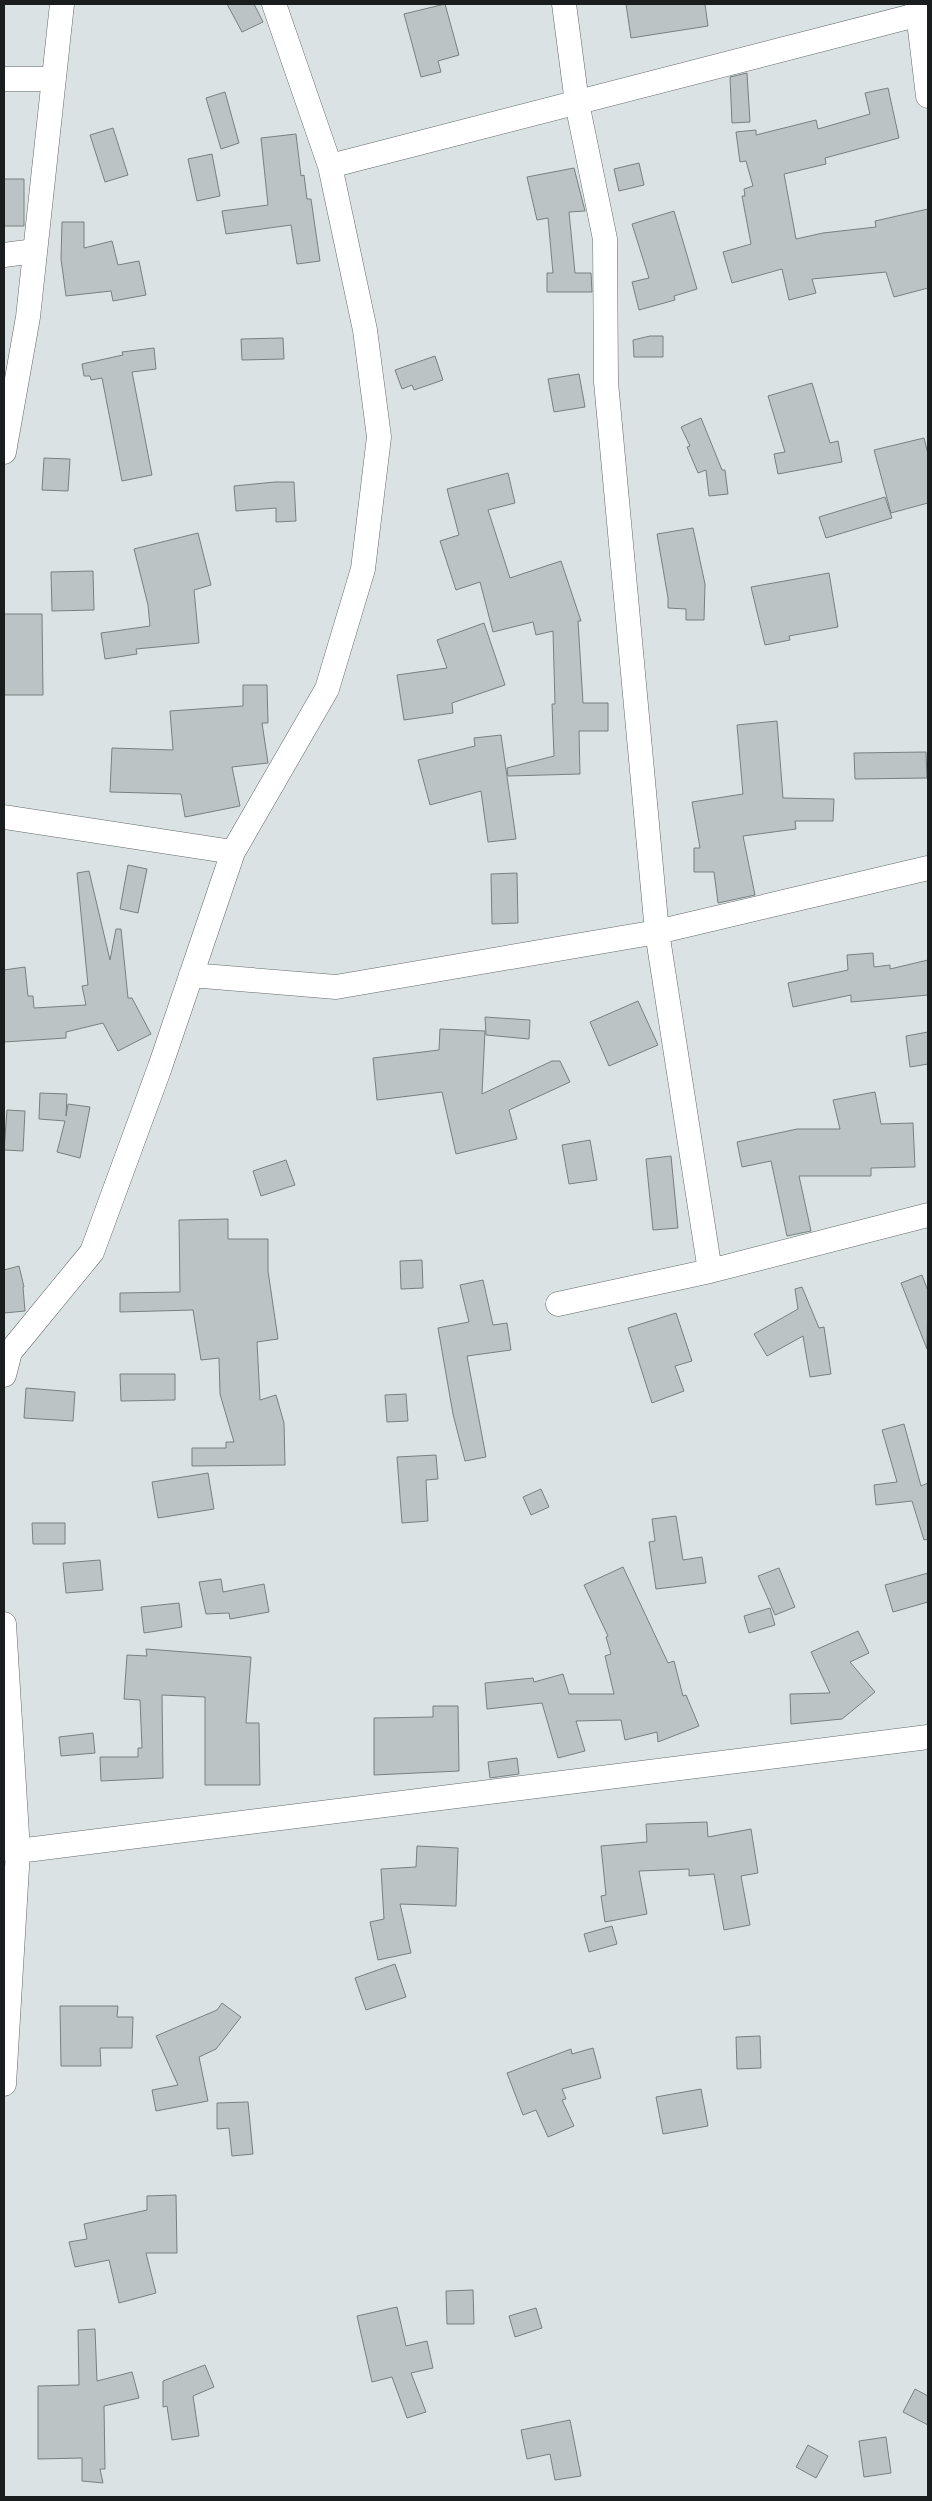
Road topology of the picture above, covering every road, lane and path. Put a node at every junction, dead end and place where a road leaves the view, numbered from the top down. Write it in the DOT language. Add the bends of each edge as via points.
graph roads {
  1 [pos="62,4"];
  2 [pos="274,4"];
  3 [pos="564,4"];
  4 [pos="921,10"];
  5 [pos="4,78"];
  6 [pos="53,79"];
  7 [pos="928,96"];
  8 [pos="577,103"];
  9 [pos="330,166"];
  10 [pos="35,251"];
  11 [pos="4,255"];
  12 [pos="4,452"];
  13 [pos="4,817"];
  14 [pos="233,852"];
  15 [pos="928,868"];
  16 [pos="657,932"];
  17 [pos="191,975"];
  18 [pos="928,1215"];
  19 [pos="710,1271"];
  20 [pos="558,1304"];
  21 [pos="4,1375"];
  22 [pos="4,1624"];
  23 [pos="928,1736"];
  24 [pos="11,1850"];
  25 [pos="4,2084"];
  1 -- 6 [label="street"];
  2 -- 9 [label="street"];
  3 -- 8 [label="street"];
  4 -- 7 [label="street"];
  4 -- 8 [label="street"];
  5 -- 6 [label="street"];
  6 -- 10 [label="street"];
  8 -- 9 [label="street"];
  8 -- 16 [label="street" via="605,239 606,382"];
  9 -- 14 [label="street" via="365,330 380,437 363,569 327,689"];
  10 -- 11 [label="street"];
  10 -- 12 [label="street" via="28,317"];
  13 -- 14 [label="street"];
  14 -- 17 [label="street"];
  15 -- 16 [label="street"];
  16 -- 17 [label="street" via="336,987"];
  16 -- 19 [label="street"];
  17 -- 21 [label="street" via="92,1252 10,1352"];
  18 -- 19 [label="street"];
  19 -- 20 [label="street"];
  22 -- 24 [label="street"];
  23 -- 24 [label="street"];
  24 -- 25 [label="street"];
}
